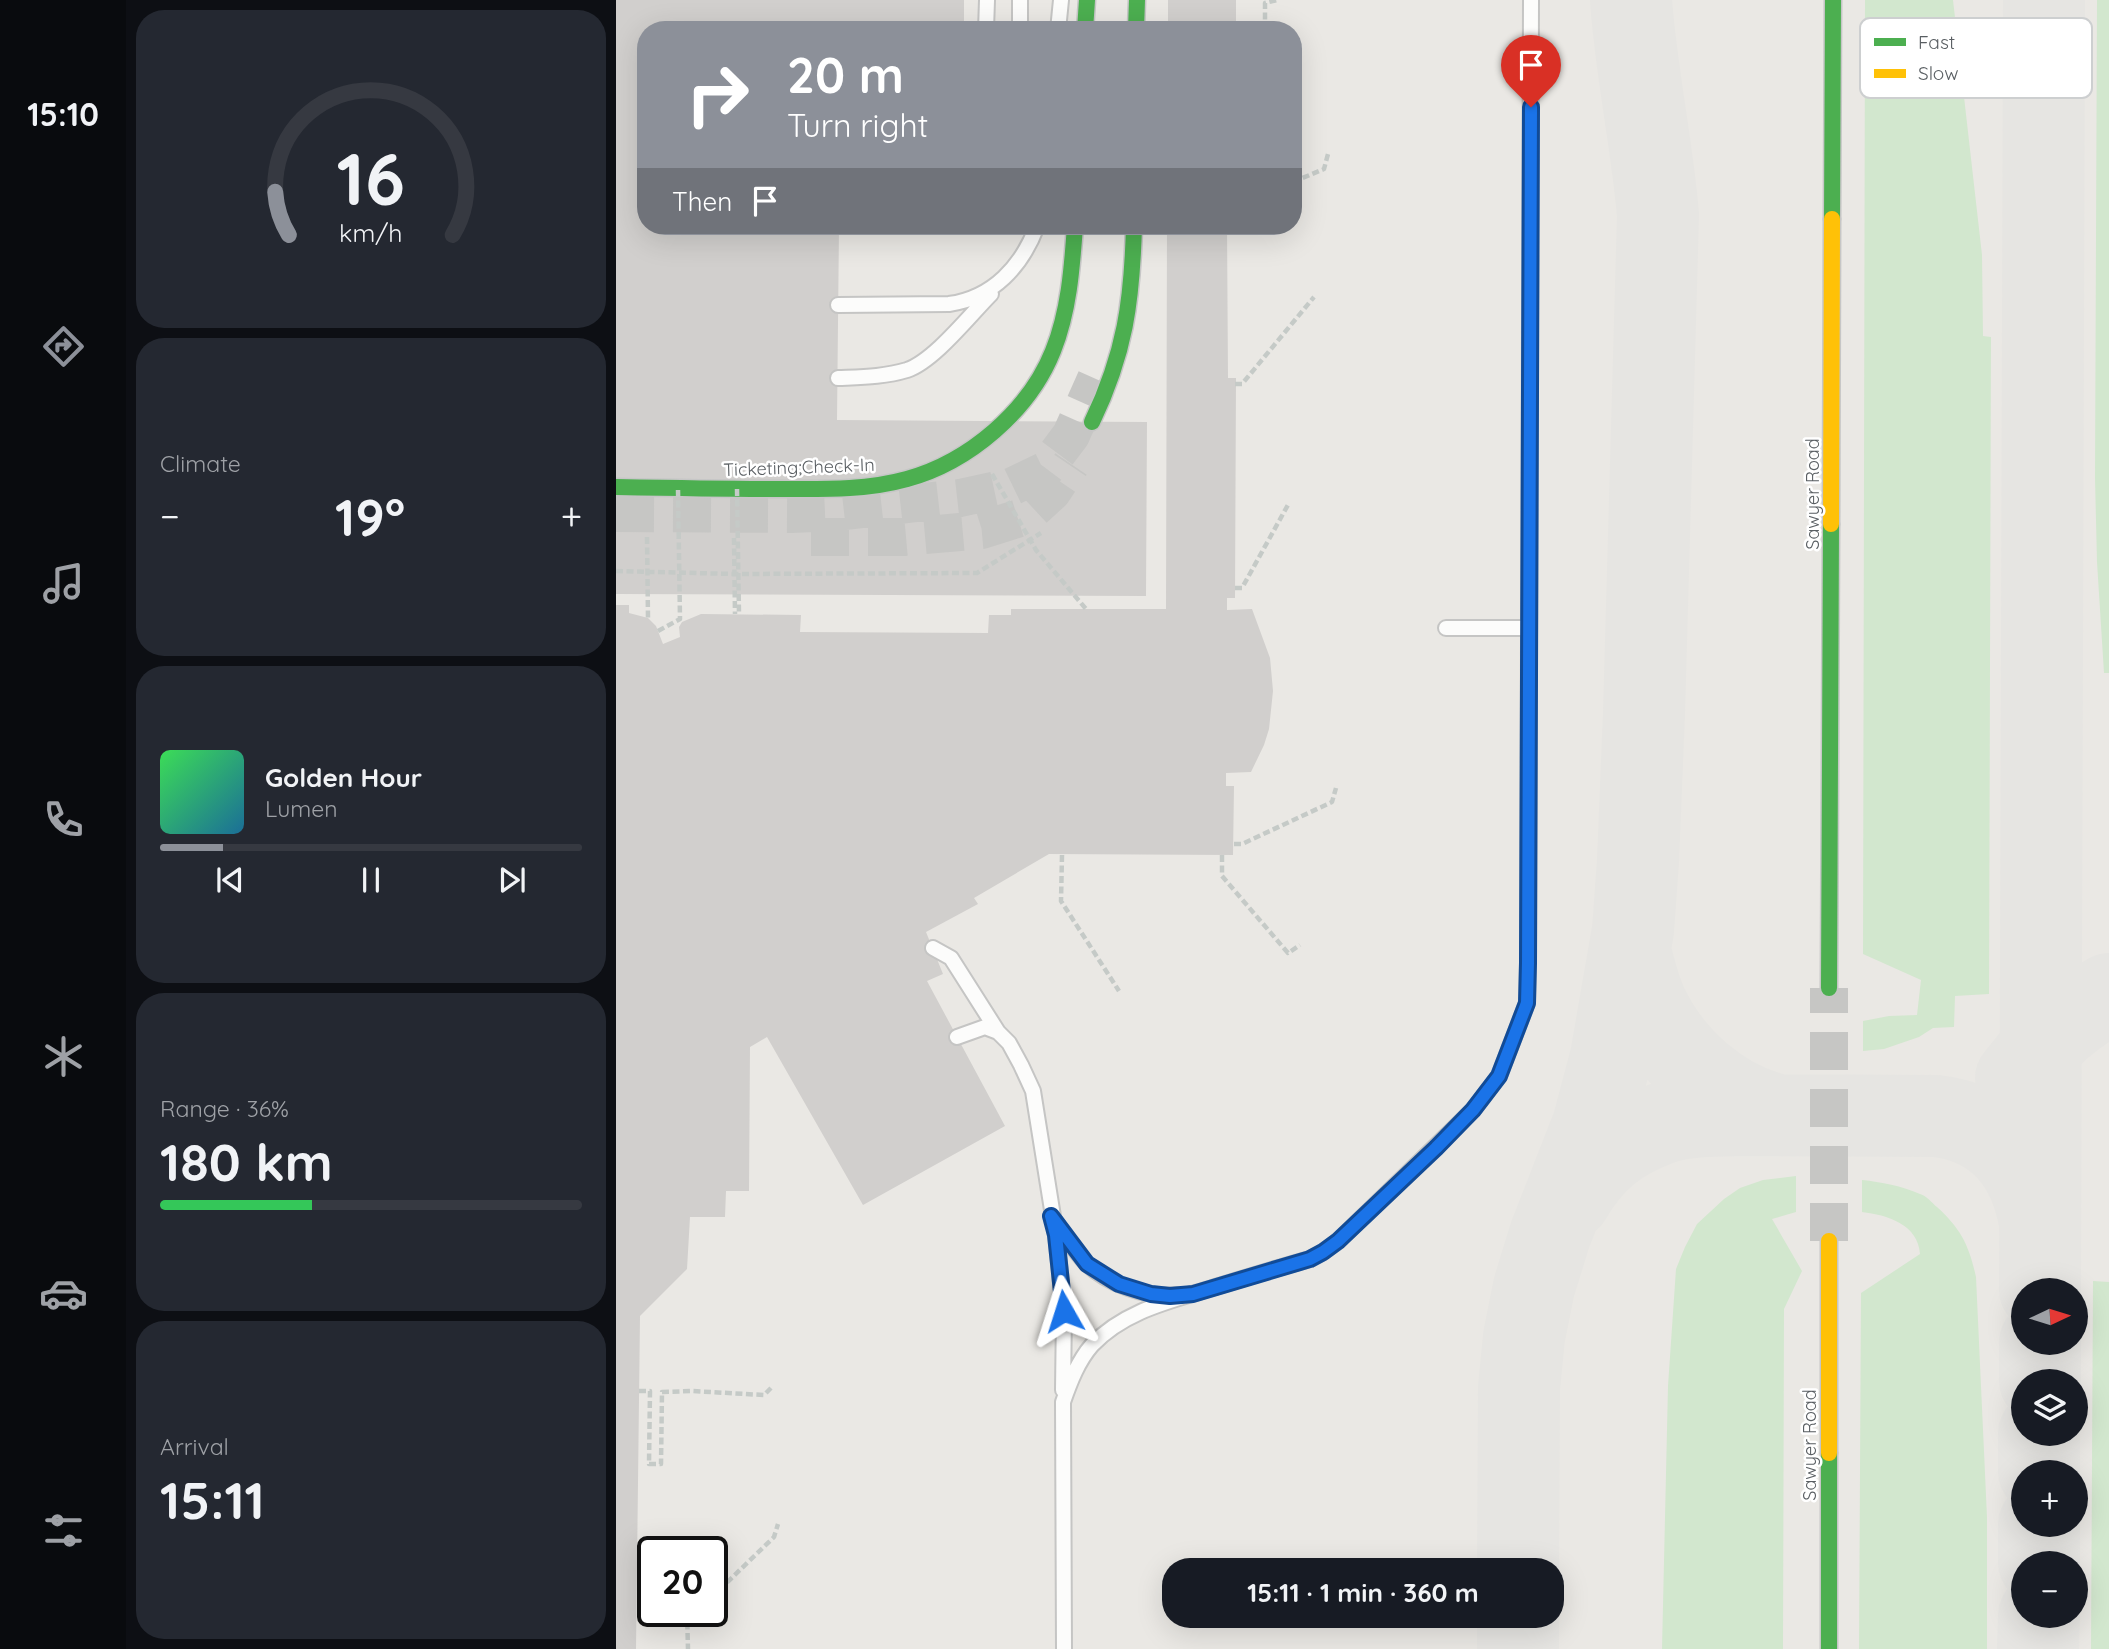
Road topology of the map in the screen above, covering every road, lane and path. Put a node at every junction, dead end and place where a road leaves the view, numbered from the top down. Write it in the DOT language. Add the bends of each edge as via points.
graph roads {
  1 [pos="987,0"];
  2 [pos="1020,0"];
  3 [pos="1061,0"];
  4 [pos="1087,0"];
  5 [pos="1137,0"];
  6 [pos="1277,0"];
  7 [pos="1531,0"];
  8 [pos="1833,0"];
  9 [pos="1265,1"];
  10 [pos="986,21"];
  11 [pos="1020,21"];
  12 [pos="1059,21"];
  13 [pos="1086,21"];
  14 [pos="1136,21"];
  15 [pos="1265,21"];
  16 [pos="1328,154"];
  17 [pos="1302,178"];
  18 [pos="1033,235"];
  19 [pos="1074,235"];
  20 [pos="1134,235"];
  21 [pos="1005,278"];
  22 [pos="1314,297"];
  23 [pos="838,305"];
  24 [pos="838,377"];
  25 [pos="1235,384"];
  26 [pos="1092,422"];
  27 [pos="976,446"];
  28 [pos="616,487"];
  29 [pos="678,489"];
  30 [pos="737,489"];
  31 [pos="1289,503"];
  32 [pos="1041,533"];
  33 [pos="647,537"];
  34 [pos="734,538"];
  35 [pos="616,572"];
  36 [pos="648,572"];
  37 [pos="734,574"];
  38 [pos="1235,588"];
  39 [pos="1086,609"];
  40 [pos="648,618"];
  41 [pos="1446,628"];
  42 [pos="1529,628"];
  43 [pos="658,631"];
  44 [pos="1336,788"];
  45 [pos="1234,844"];
  46 [pos="1062,855"];
  47 [pos="1222,855"];
  48 [pos="1300,945"];
  49 [pos="933,948"];
  50 [pos="1829,988"];
  51 [pos="1119,991"];
  52 [pos="998,1032"];
  53 [pos="957,1037"];
  54 [pos="1051,1216"];
  55 [pos="1829,1241"];
  56 [pos="1193,1294"];
  57 [pos="773,1386"];
  58 [pos="639,1391"];
  59 [pos="1063,1402"];
  60 [pos="778,1524"];
  61 [pos="728,1581"];
  62 [pos="687,1627"];
  63 [pos="688,1649"];
  64 [pos="1064,1649"];
  65 [pos="1829,1649"];
  1 -- 10 [label="lane"];
  2 -- 11 [label="lane"];
  3 -- 12 [label="lane"];
  4 -- 13 [label="street"];
  5 -- 14 [label="street"];
  6 -- 9 [label="path"];
  7 -- 42 [label="lane"];
  8 -- 50 [label="street, Sawyer Road"];
  9 -- 15 [label="path"];
  16 -- 17 [label="path" via="1324,169"];
  18 -- 21 [label="lane"];
  19 -- 27 [label="street, Ticketing;Check-In" via="1068,296 1047,367 1026,396"];
  20 -- 26 [label="street" via="1128,319 1114,372"];
  21 -- 23 [label="lane" via="965,302"];
  21 -- 24 [label="lane" via="932,355 910,369 875,377"];
  22 -- 25 [label="path" via="1242,384"];
  27 -- 30 [label="street, Ticketing;Check-In" via="933,471 880,485"];
  27 -- 39 [label="path" via="1036,550"];
  28 -- 29 [label="street, Ticketing;Check-In"];
  29 -- 30 [label="street, Ticketing;Check-In"];
  29 -- 43 [label="path, bridge" via="680,619"];
  30 -- 37 [label="path, bridge" via="737,614"];
  31 -- 38 [label="path" via="1242,588"];
  32 -- 37 [label="path" via="977,573"];
  33 -- 36 [label="path"];
  34 -- 37 [label="path"];
  35 -- 36 [label="path"];
  36 -- 37 [label="path"];
  36 -- 40 [label="path"];
  41 -- 42 [label="lane"];
  42 -- 56 [label="lane" via="1527,1003 1499,1076 1436,1148 1323,1252"];
  44 -- 45 [label="path" via="1332,802"];
  46 -- 51 [label="path" via="1061,901"];
  47 -- 48 [label="path" via="1222,876 1288,953"];
  49 -- 52 [label="lane" via="951,958"];
  52 -- 53 [label="lane" via="985,1027"];
  52 -- 54 [label="lane" via="1009,1043 1032,1091"];
  54 -- 56 [label="lane" via="1087,1264 1108,1279 1151,1294"];
  54 -- 59 [label="lane" via="1064,1311"];
  55 -- 65 [label="street, Sawyer Road"];
  56 -- 59 [label="lane" via="1153,1306 1105,1332 1082,1359"];
  57 -- 58 [label="path" via="764,1395 663,1392 662,1464 649,1464 650,1391"];
  59 -- 64 [label="lane"];
  60 -- 61 [label="path" via="774,1536"];
  62 -- 63 [label="path"];
}
